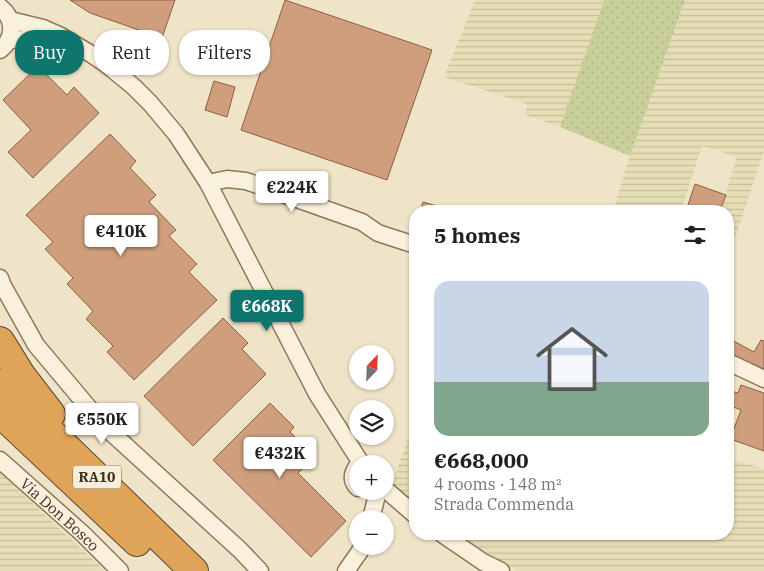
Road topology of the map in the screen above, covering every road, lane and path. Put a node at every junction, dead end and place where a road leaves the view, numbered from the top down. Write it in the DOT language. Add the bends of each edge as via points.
graph roads {
  1 [pos="5,14"];
  2 [pos="48,30"];
  3 [pos="5,45"];
  4 [pos="84,50"];
  5 [pos="208,182"];
  6 [pos="409,243"];
  7 [pos="0,278"];
  8 [pos="0,341"];
  9 [pos="734,365"];
  10 [pos="764,379"];
  11 [pos="0,383"];
  12 [pos="0,414"];
  13 [pos="357,455"];
  14 [pos="0,460"];
  15 [pos="106,486"];
  16 [pos="394,497"];
  17 [pos="409,510"];
  18 [pos="451,540"];
  19 [pos="357,555"];
  20 [pos="120,571"];
  21 [pos="168,571"];
  22 [pos="194,571"];
  23 [pos="260,571"];
  24 [pos="346,571"];
  25 [pos="501,571"];
  1 -- 2 [label="street"];
  1 -- 3 [label="street" via="11,33"];
  4 -- 5 [label="street" via="107,65 150,102"];
  5 -- 6 [label="street" via="246,180 362,222 378,233"];
  5 -- 13 [label="street" via="317,394"];
  7 -- 23 [label="street" via="36,345 104,426"];
  8 -- 15 [label="highway" via="21,375"];
  9 -- 10 [label="street"];
  11 -- 15 [label="highway, RA10"];
  12 -- 21 [label="highway, RA10"];
  14 -- 20 [label="street, Via Don Bosco"];
  15 -- 22 [label="highway, RA10"];
  16 -- 17 [label="street"];
  18 -- 25 [label="street"];
  19 -- 24 [label="street"];
}
